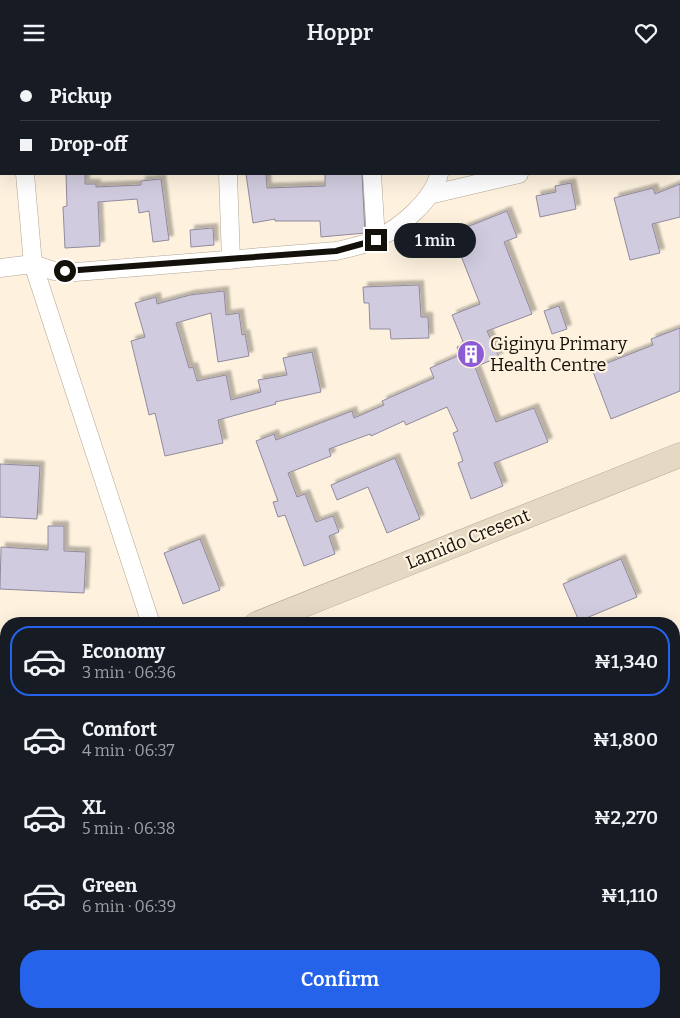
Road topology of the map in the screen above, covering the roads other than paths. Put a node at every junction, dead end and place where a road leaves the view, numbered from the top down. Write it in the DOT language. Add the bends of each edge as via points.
graph roads {
  1 [pos="25,175"];
  2 [pos="228,175"];
  3 [pos="372,175"];
  4 [pos="439,175"];
  5 [pos="499,176"];
  6 [pos="429,195"];
  7 [pos="376,240"];
  8 [pos="231,260"];
  9 [pos="33,264"];
  10 [pos="0,268"];
  11 [pos="680,455"];
  12 [pos="149,617"];
  13 [pos="274,617"];
  1 -- 9 [label="street"];
  2 -- 8 [label="street"];
  3 -- 7 [label="street"];
  4 -- 6 [label="street"];
  5 -- 6 [label="street"];
  6 -- 7 [label="street" via="406,220"];
  7 -- 8 [label="street" via="336,251"];
  8 -- 9 [label="street" via="76,272 54,271"];
  9 -- 10 [label="street"];
  9 -- 12 [label="street"];
  11 -- 13 [label="street, Lamido Cresent"];
}
